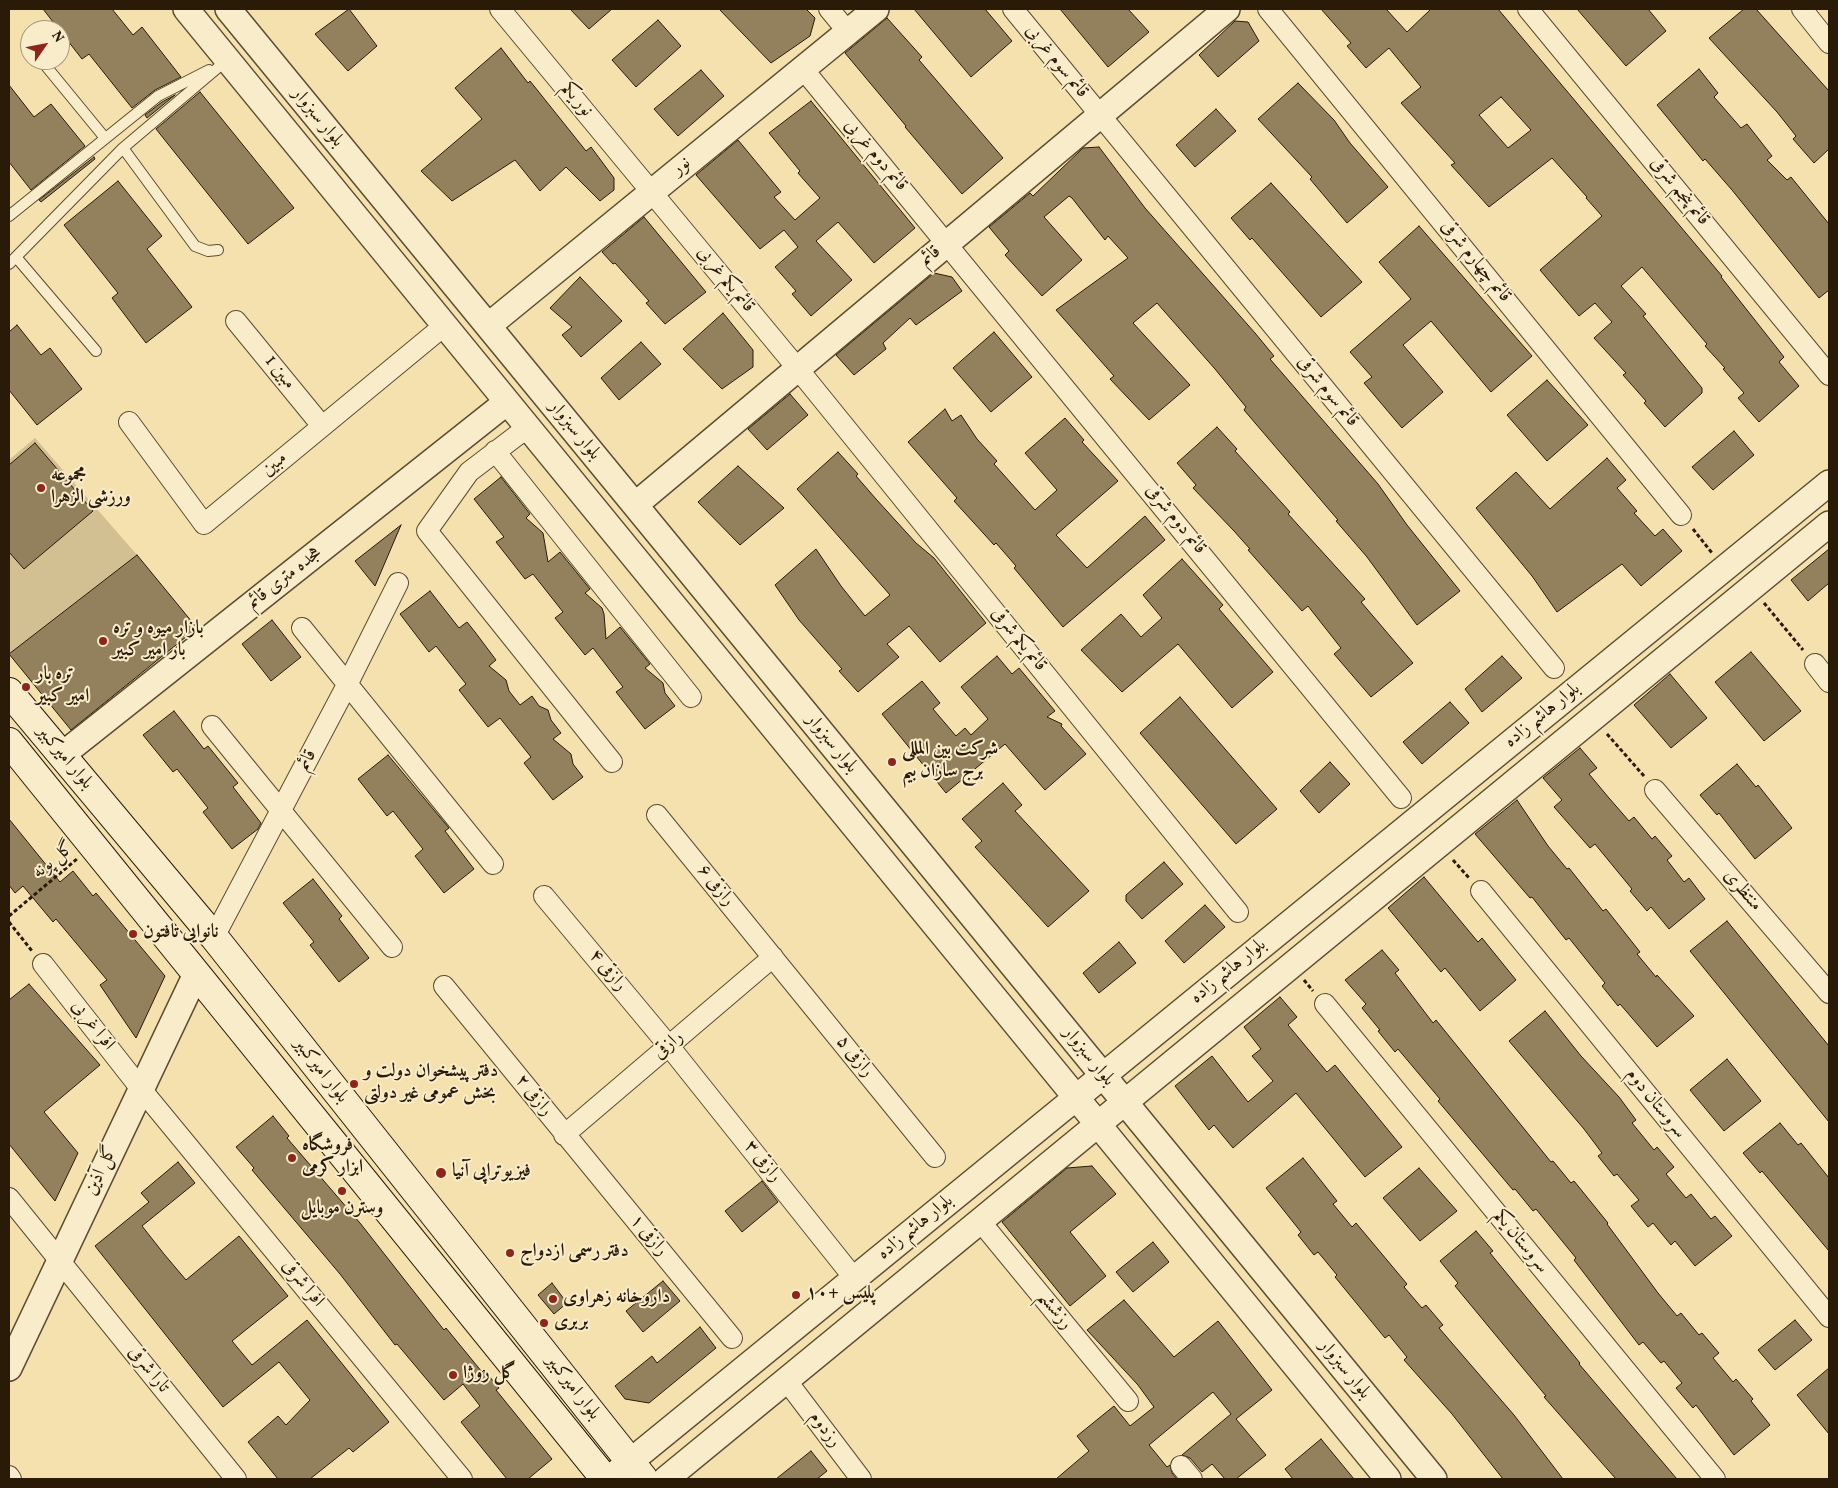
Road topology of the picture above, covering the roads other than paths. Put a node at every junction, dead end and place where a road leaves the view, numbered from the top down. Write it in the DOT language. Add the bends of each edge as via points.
graph roads {
  1 [pos="186,9"];
  2 [pos="228,9"];
  3 [pos="500,9"];
  4 [pos="828,9"];
  5 [pos="876,9"];
  6 [pos="1012,9"];
  7 [pos="1227,9"];
  8 [pos="1268,9"];
  9 [pos="1528,9"];
  10 [pos="1812,12"];
  11 [pos="848,32"];
  12 [pos="1829,43"];
  13 [pos="228,60"];
  14 [pos="803,68"];
  15 [pos="49,70"];
  16 [pos="1099,116"];
  17 [pos="105,138"];
  18 [pos="123,148"];
  19 [pos="652,192"];
  20 [pos="9,216"];
  21 [pos="948,243"];
  22 [pos="218,250"];
  23 [pos="12,261"];
  24 [pos="236,321"];
  25 [pos="445,325"];
  26 [pos="488,326"];
  27 [pos="96,351"];
  28 [pos="798,369"];
  29 [pos="1829,375"];
  30 [pos="507,402"];
  31 [pos="129,422"];
  32 [pos="322,426"];
  33 [pos="528,427"];
  34 [pos="495,452"];
  35 [pos="1829,483"];
  36 [pos="635,505"];
  37 [pos="1681,515"];
  38 [pos="1829,524"];
  39 [pos="398,582"];
  40 [pos="302,628"];
  41 [pos="1815,664"];
  42 [pos="1554,668"];
  43 [pos="1829,682"];
  44 [pos="347,685"];
  45 [pos="9,692"];
  46 [pos="691,697"];
  47 [pos="212,726"];
  48 [pos="9,742"];
  49 [pos="62,755"];
  50 [pos="612,762"];
  51 [pos="1655,790"];
  52 [pos="1401,798"];
  53 [pos="281,812"];
  54 [pos="657,815"];
  55 [pos="492,864"];
  56 [pos="1481,891"];
  57 [pos="544,896"];
  58 [pos="1238,912"];
  59 [pos="214,937"];
  60 [pos="392,948"];
  61 [pos="773,957"];
  62 [pos="43,964"];
  63 [pos="196,974"];
  64 [pos="444,986"];
  65 [pos="1829,993"];
  66 [pos="1325,1004"];
  67 [pos="669,1046"];
  68 [pos="1103,1076"];
  69 [pos="141,1089"];
  70 [pos="1076,1098"];
  71 [pos="1125,1102"];
  72 [pos="1098,1125"];
  73 [pos="564,1135"];
  74 [pos="935,1158"];
  75 [pos="9,1198"];
  76 [pos="980,1221"];
  77 [pos="60,1261"];
  78 [pos="854,1278"];
  79 [pos="1829,1317"];
  80 [pos="732,1338"];
  81 [pos="9,1368"];
  82 [pos="786,1380"];
  83 [pos="1128,1401"];
  84 [pos="637,1470"];
  85 [pos="9,1476"];
  86 [pos="11,1479"];
  87 [pos="236,1479"];
  88 [pos="462,1479"];
  89 [pos="605,1479"];
  90 [pos="609,1479"];
  91 [pos="666,1479"];
  92 [pos="861,1479"];
  93 [pos="1388,1479"];
  94 [pos="1434,1479"];
  95 [pos="1715,1479"];
  1 -- 13 [label="street, بلوار سبزوار"];
  2 -- 26 [label="street, بلوار سبزوار"];
  3 -- 19 [label="street, نور یکم"];
  4 -- 11 [label="street"];
  5 -- 11 [label="street, نور"];
  6 -- 16 [label="street, قائم سوم غربی"];
  7 -- 16 [label="street, قائم"];
  8 -- 37 [label="street, قائم چهارم شرقی"];
  9 -- 29 [label="street, قائم پنجم شرقی"];
  10 -- 12 [label="street"];
  11 -- 14 [label="street, نور"];
  13 -- 17 [label="lane" via="158,96"];
  13 -- 18 [label="lane"];
  13 -- 25 [label="street, بلوار سبزوار"];
  14 -- 19 [label="street, نور"];
  14 -- 21 [label="street, قائم دوم غربی"];
  15 -- 17 [label="lane"];
  16 -- 21 [label="street, قائم"];
  16 -- 42 [label="street, قائم سوم شرقی"];
  17 -- 20 [label="lane"];
  18 -- 22 [label="lane" via="195,246 208,251"];
  18 -- 23 [label="lane"];
  19 -- 26 [label="street, نور"];
  19 -- 28 [label="street, قائم یکم غربی"];
  21 -- 28 [label="street, قائم"];
  21 -- 52 [label="street, قائم دوم شرقی"];
  23 -- 27 [label="lane"];
  24 -- 32 [label="street, مبین 1"];
  25 -- 30 [label="street, بلوار سبزوار"];
  25 -- 32 [label="street, مبین"];
  26 -- 36 [label="street, بلوار سبزوار"];
  28 -- 36 [label="street, قائم"];
  28 -- 58 [label="street, قائم یکم شرقی"];
  30 -- 33 [label="street, بلوار سبزوار"];
  30 -- 49 [label="street, هجده متری قائم"];
  31 -- 32 [label="street, مبین" via="204,524"];
  33 -- 34 [label="street"];
  33 -- 70 [label="street, بلوار سبزوار"];
  34 -- 46 [label="street"];
  34 -- 50 [label="street" via="468,472 428,531"];
  35 -- 68 [label="street, بلوار هاشم زاده"];
  36 -- 68 [label="street, بلوار سبزوار"];
  38 -- 71 [label="street, بلوار هاشم زاده"];
  39 -- 44 [label="street, قائم"];
  40 -- 44 [label="street"];
  41 -- 43 [label="street"];
  44 -- 53 [label="street, قائم"];
  44 -- 55 [label="street"];
  45 -- 49 [label="main road, بلوار امیرکبیر"];
  47 -- 53 [label="street"];
  48 -- 63 [label="main road, بلوار امیرکبیر"];
  49 -- 59 [label="main road, بلوار امیرکبیر"];
  51 -- 65 [label="street, منتظری"];
  53 -- 59 [label="street, قائم"];
  53 -- 60 [label="street"];
  54 -- 61 [label="street, رازقی ۶"];
  56 -- 79 [label="street, سروستان دوم"];
  57 -- 67 [label="street, رازقی ۴"];
  59 -- 84 [label="main road, بلوار امیرکبیر"];
  61 -- 67 [label="street, رازقی"];
  61 -- 74 [label="street, رازقی ۵"];
  62 -- 69 [label="street, افرا غربی"];
  63 -- 69 [label="street, گل آذین"];
  63 -- 89 [label="main road, بلوار امیرکبیر"];
  64 -- 73 [label="street, رازقی ۲"];
  66 -- 95 [label="street, سروستان یکم"];
  67 -- 73 [label="street, رازقی"];
  67 -- 78 [label="street, رازقی ۳"];
  68 -- 70 [label="street, بلوار هاشم زاده"];
  68 -- 71 [label="street, بلوار سبزوار"];
  69 -- 77 [label="street, گل آذین"];
  69 -- 88 [label="street, افرا شرقی"];
  70 -- 72 [label="street, بلوار سبزوار"];
  70 -- 78 [label="street, بلوار هاشم زاده"];
  71 -- 72 [label="street, بلوار هاشم زاده"];
  71 -- 94 [label="street, بلوار سبزوار"];
  72 -- 76 [label="street, بلوار هاشم زاده"];
  72 -- 93 [label="street, بلوار سبزوار"];
  73 -- 80 [label="street, رازقی ۱"];
  75 -- 77 [label="street, تارا شرقی"];
  76 -- 82 [label="street, بلوار هاشم زاده"];
  76 -- 83 [label="street, رزششم"];
  77 -- 81 [label="street, گل آذین"];
  77 -- 87 [label="street, تارا شرقی"];
  78 -- 84 [label="street, بلوار هاشم زاده"];
  82 -- 91 [label="street, بلوار هاشم زاده"];
  82 -- 92 [label="street, رزدوم"];
  84 -- 90 [label="street, بلوار هاشم زاده"];
  85 -- 86 [label="street"];
}
